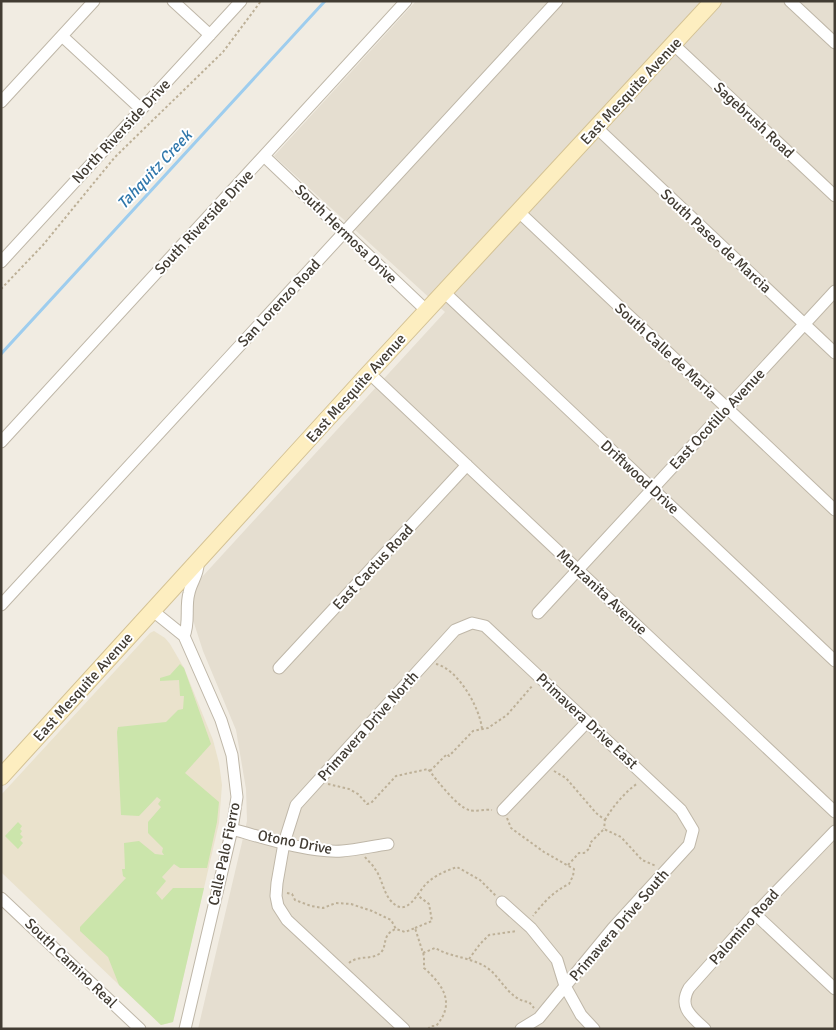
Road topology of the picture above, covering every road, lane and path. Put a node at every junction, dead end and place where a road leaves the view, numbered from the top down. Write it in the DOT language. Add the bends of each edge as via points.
graph roads {
  1 [pos="94,1"];
  2 [pos="173,1"];
  3 [pos="241,1"];
  4 [pos="261,1"];
  5 [pos="406,1"];
  6 [pos="557,1"];
  7 [pos="713,1"];
  8 [pos="790,1"];
  9 [pos="210,35"];
  10 [pos="62,36"];
  11 [pos="674,44"];
  12 [pos="835,44"];
  13 [pos="1,102"];
  14 [pos="141,108"];
  15 [pos="597,128"];
  16 [pos="265,156"];
  17 [pos="835,196"];
  18 [pos="519,212"];
  19 [pos="345,232"];
  20 [pos="1,262"];
  21 [pos="1,289"];
  22 [pos="835,291"];
  23 [pos="444,292"];
  24 [pos="427,311"];
  25 [pos="804,324"];
  26 [pos="835,353"];
  27 [pos="369,373"];
  28 [pos="726,408"];
  29 [pos="1,442"];
  30 [pos="467,465"];
  31 [pos="652,489"];
  32 [pos="835,510"];
  33 [pos="198,563"];
  34 [pos="578,570"];
  35 [pos="1,605"];
  36 [pos="153,611"];
  37 [pos="538,613"];
  38 [pos="472,623"];
  39 [pos="184,636"];
  40 [pos="835,661"];
  41 [pos="426,662"];
  42 [pos="279,668"];
  43 [pos="538,676"];
  44 [pos="587,722"];
  45 [pos="482,729"];
  46 [pos="546,766"];
  47 [pos="430,771"];
  48 [pos="645,776"];
  49 [pos="1,777"];
  50 [pos="318,782"];
  51 [pos="503,810"];
  52 [pos="835,812"];
  53 [pos="605,820"];
  54 [pos="232,829"];
  55 [pos="604,829"];
  56 [pos="693,830"];
  57 [pos="835,830"];
  58 [pos="284,843"];
  59 [pos="388,844"];
  60 [pos="361,848"];
  61 [pos="568,865"];
  62 [pos="667,870"];
  63 [pos="276,891"];
  64 [pos="417,895"];
  65 [pos="1,898"];
  66 [pos="502,902"];
  67 [pos="754,914"];
  68 [pos="526,924"];
  69 [pos="415,928"];
  70 [pos="396,929"];
  71 [pos="423,953"];
  72 [pos="469,959"];
  73 [pos="342,971"];
  74 [pos="566,986"];
  75 [pos="835,990"];
  76 [pos="540,1016"];
  77 [pos="436,1027"];
  78 [pos="140,1029"];
  79 [pos="186,1029"];
  80 [pos="404,1029"];
  81 [pos="428,1029"];
  82 [pos="521,1029"];
  83 [pos="594,1029"];
  84 [pos="705,1029"];
  1 -- 10 [label="street"];
  2 -- 9 [label="street"];
  3 -- 9 [label="street, North Riverside Drive"];
  4 -- 21 [label="path" via="223,52 115,157 43,245"];
  5 -- 16 [label="street, South Riverside Drive"];
  6 -- 19 [label="street, San Lorenzo Road"];
  7 -- 11 [label="street, East Mesquite Avenue"];
  8 -- 12 [label="street"];
  9 -- 14 [label="street, North Riverside Drive"];
  10 -- 13 [label="street"];
  10 -- 14 [label="street"];
  11 -- 15 [label="street, East Mesquite Avenue"];
  11 -- 17 [label="street, Sagebrush Road"];
  14 -- 20 [label="street, North Riverside Drive"];
  15 -- 18 [label="street, East Mesquite Avenue"];
  15 -- 25 [label="street, South Paseo de Marcia"];
  16 -- 19 [label="street, South Hermosa Drive"];
  16 -- 29 [label="street, South Riverside Drive"];
  18 -- 23 [label="street, East Mesquite Avenue"];
  18 -- 28 [label="street, South Calle de Maria"];
  19 -- 24 [label="street, South Hermosa Drive"];
  19 -- 35 [label="street, San Lorenzo Road"];
  22 -- 25 [label="street, East Ocotillo Avenue"];
  23 -- 24 [label="street, East Mesquite Avenue"];
  23 -- 31 [label="street, Driftwood Drive"];
  24 -- 27 [label="street, East Mesquite Avenue"];
  25 -- 26 [label="street, South Paseo de Marcia"];
  25 -- 28 [label="street, East Ocotillo Avenue"];
  27 -- 30 [label="street, Manzanita Avenue"];
  27 -- 33 [label="street, East Mesquite Avenue"];
  28 -- 31 [label="street, East Ocotillo Avenue"];
  28 -- 32 [label="street, South Calle de Maria"];
  30 -- 34 [label="street, Manzanita Avenue"];
  30 -- 42 [label="street, East Cactus Road"];
  31 -- 34 [label="street, East Ocotillo Avenue"];
  31 -- 40 [label="street, Driftwood Drive"];
  33 -- 36 [label="street, East Mesquite Avenue"];
  33 -- 39 [label="street" via="189,590 188,629"];
  34 -- 37 [label="street, East Ocotillo Avenue"];
  34 -- 52 [label="street, Manzanita Avenue"];
  36 -- 39 [label="street, Calle Palo Fierro"];
  36 -- 49 [label="street, East Mesquite Avenue"];
  38 -- 41 [label="street, Primavera Drive North" via="455,630"];
  38 -- 43 [label="street, Primavera Drive East" via="485,626"];
  39 -- 54 [label="street, Calle Palo Fierro" via="232,754 237,797"];
  41 -- 45 [label="path" via="440,665 467,689 478,711"];
  41 -- 50 [label="street, Primavera Drive North"];
  43 -- 44 [label="street, Primavera Drive East"];
  43 -- 45 [label="path" via="507,715"];
  44 -- 46 [label="street"];
  44 -- 48 [label="street, Primavera Drive East"];
  45 -- 47 [label="path" via="473,732"];
  46 -- 51 [label="street"];
  46 -- 53 [label="path" via="566,778"];
  47 -- 50 [label="path" via="415,770 396,776 367,804 350,789"];
  47 -- 51 [label="path" via="465,809"];
  48 -- 53 [label="path" via="611,808"];
  48 -- 56 [label="street, Primavera Drive East" via="681,810"];
  50 -- 58 [label="street, Primavera Drive North" via="296,805"];
  51 -- 61 [label="path" via="511,828"];
  53 -- 55 [label="path"];
  54 -- 58 [label="street, Otono Drive"];
  54 -- 79 [label="street, Calle Palo Fierro"];
  55 -- 61 [label="path" via="590,842 590,848 579,853"];
  55 -- 62 [label="path" via="621,837 642,860"];
  56 -- 62 [label="street, Primavera Drive South" via="689,845"];
  57 -- 67 [label="street, Palomino Road"];
  58 -- 60 [label="street, Otono Drive" via="342,851"];
  58 -- 63 [label="street, Primavera Drive North"];
  59 -- 60 [label="street, Otono Drive"];
  60 -- 64 [label="path" via="376,869 391,901 407,906"];
  61 -- 68 [label="path" via="574,869 569,884 544,901"];
  62 -- 74 [label="street, Primavera Drive South" via="613,928"];
  63 -- 70 [label="path" via="292,894 295,900 322,908 336,903 351,904 391,920"];
  63 -- 73 [label="street" via="278,906 287,920"];
  64 -- 66 [label="path" via="426,883 457,867 480,880"];
  64 -- 69 [label="path" via="430,904 432,922"];
  65 -- 78 [label="street, South Camino Real"];
  66 -- 68 [label="street"];
  67 -- 75 [label="street"];
  67 -- 84 [label="street, Palomino Road" via="684,996 690,1015"];
  68 -- 72 [label="path" via="516,931 489,935"];
  68 -- 74 [label="street" via="557,960"];
  69 -- 70 [label="path" via="405,932"];
  69 -- 71 [label="path"];
  70 -- 73 [label="path" via="388,933 379,954 356,959"];
  71 -- 72 [label="path" via="435,948"];
  71 -- 77 [label="path" via="424,968 443,987 446,1002"];
  72 -- 76 [label="path" via="489,970 523,1002 529,1002"];
  73 -- 80 [label="street"];
  74 -- 76 [label="street, Primavera Drive South"];
  74 -- 83 [label="street" via="581,1015"];
  76 -- 82 [label="street, Primavera Drive South"];
  77 -- 81 [label="path"];
}
